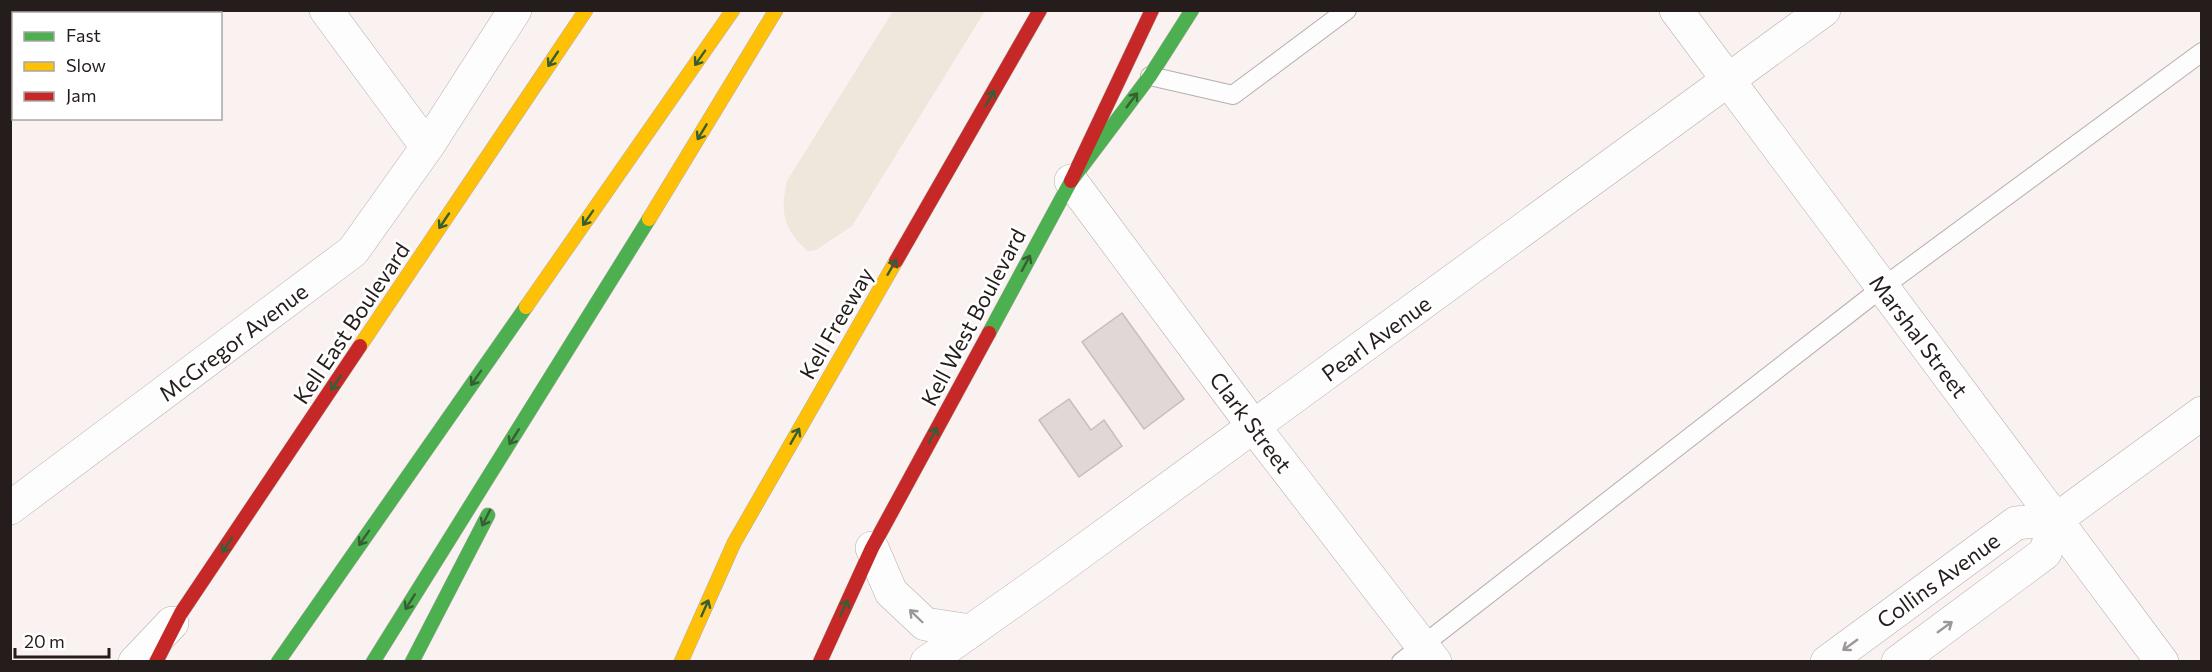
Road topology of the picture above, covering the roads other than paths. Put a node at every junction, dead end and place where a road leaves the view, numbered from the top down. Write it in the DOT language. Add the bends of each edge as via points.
graph roads {
  1 [pos="326,10"];
  2 [pos="515,10"];
  3 [pos="586,10"];
  4 [pos="733,10"];
  5 [pos="776,10"];
  6 [pos="1040,10"];
  7 [pos="1152,10"];
  8 [pos="1192,10"];
  9 [pos="1347,10"];
  10 [pos="1676,10"];
  11 [pos="1824,10"];
  12 [pos="2202,52"];
  13 [pos="1150,76"];
  14 [pos="1729,81"];
  15 [pos="427,147"];
  16 [pos="1071,181"];
  17 [pos="1883,287"];
  18 [pos="590,316"];
  19 [pos="2202,413"];
  20 [pos="1254,427"];
  21 [pos="515,463"];
  22 [pos="493,505"];
  23 [pos="10,508"];
  24 [pos="2057,519"];
  25 [pos="872,548"];
  26 [pos="181,612"];
  27 [pos="971,631"];
  28 [pos="1420,656"];
  29 [pos="135,662"];
  30 [pos="156,662"];
  31 [pos="278,662"];
  32 [pos="373,662"];
  33 [pos="412,662"];
  34 [pos="681,662"];
  35 [pos="820,662"];
  36 [pos="927,662"];
  37 [pos="1827,662"];
  38 [pos="1898,662"];
  39 [pos="2162,662"];
  1 -- 15 [label="street"];
  2 -- 15 [label="street, McGregor Avenue"];
  3 -- 26 [label="main road, Kell East Boulevard, one-way"];
  4 -- 31 [label="main road, one-way"];
  5 -- 18 [label="main road, one-way"];
  34 -- 6 [label="main road, Kell Freeway, one-way" via="734,543"];
  7 -- 16 [label="main road"];
  8 -- 13 [label="main road, Kell West Boulevard"];
  9 -- 13 [label="lane" via="1233,94"];
  10 -- 14 [label="street, Marshal Street"];
  11 -- 14 [label="street, Pearl Avenue"];
  12 -- 17 [label="lane"];
  16 -- 13 [label="main road, Kell West Boulevard, one-way"];
  14 -- 17 [label="street, Marshal Street"];
  14 -- 20 [label="street, Pearl Avenue"];
  15 -- 23 [label="street, McGregor Avenue" via="353,251"];
  16 -- 20 [label="street, Clark Street"];
  25 -- 16 [label="main road, Kell West Boulevard, one-way"];
  17 -- 24 [label="street, Marshal Street"];
  17 -- 28 [label="lane"];
  18 -- 21 [label="main road"];
  18 -- 32 [label="main road, one-way"];
  19 -- 24 [label="street"];
  20 -- 27 [label="street, Pearl Avenue"];
  20 -- 28 [label="street, Clark Street"];
  22 -- 33 [label="main road, one-way"];
  24 -- 37 [label="street, Collins Avenue, one-way" via="2016,523"];
  38 -- 24 [label="street, Collins Avenue, one-way" via="2045,553"];
  24 -- 39 [label="street, Marshal Street"];
  27 -- 25 [label="street, one-way" via="925,624 891,592"];
  35 -- 25 [label="main road, Kell West Boulevard, one-way"];
  26 -- 29 [label="street"];
  26 -- 30 [label="main road, Kell East Boulevard"];
  27 -- 36 [label="street, Pearl Avenue"];
}
